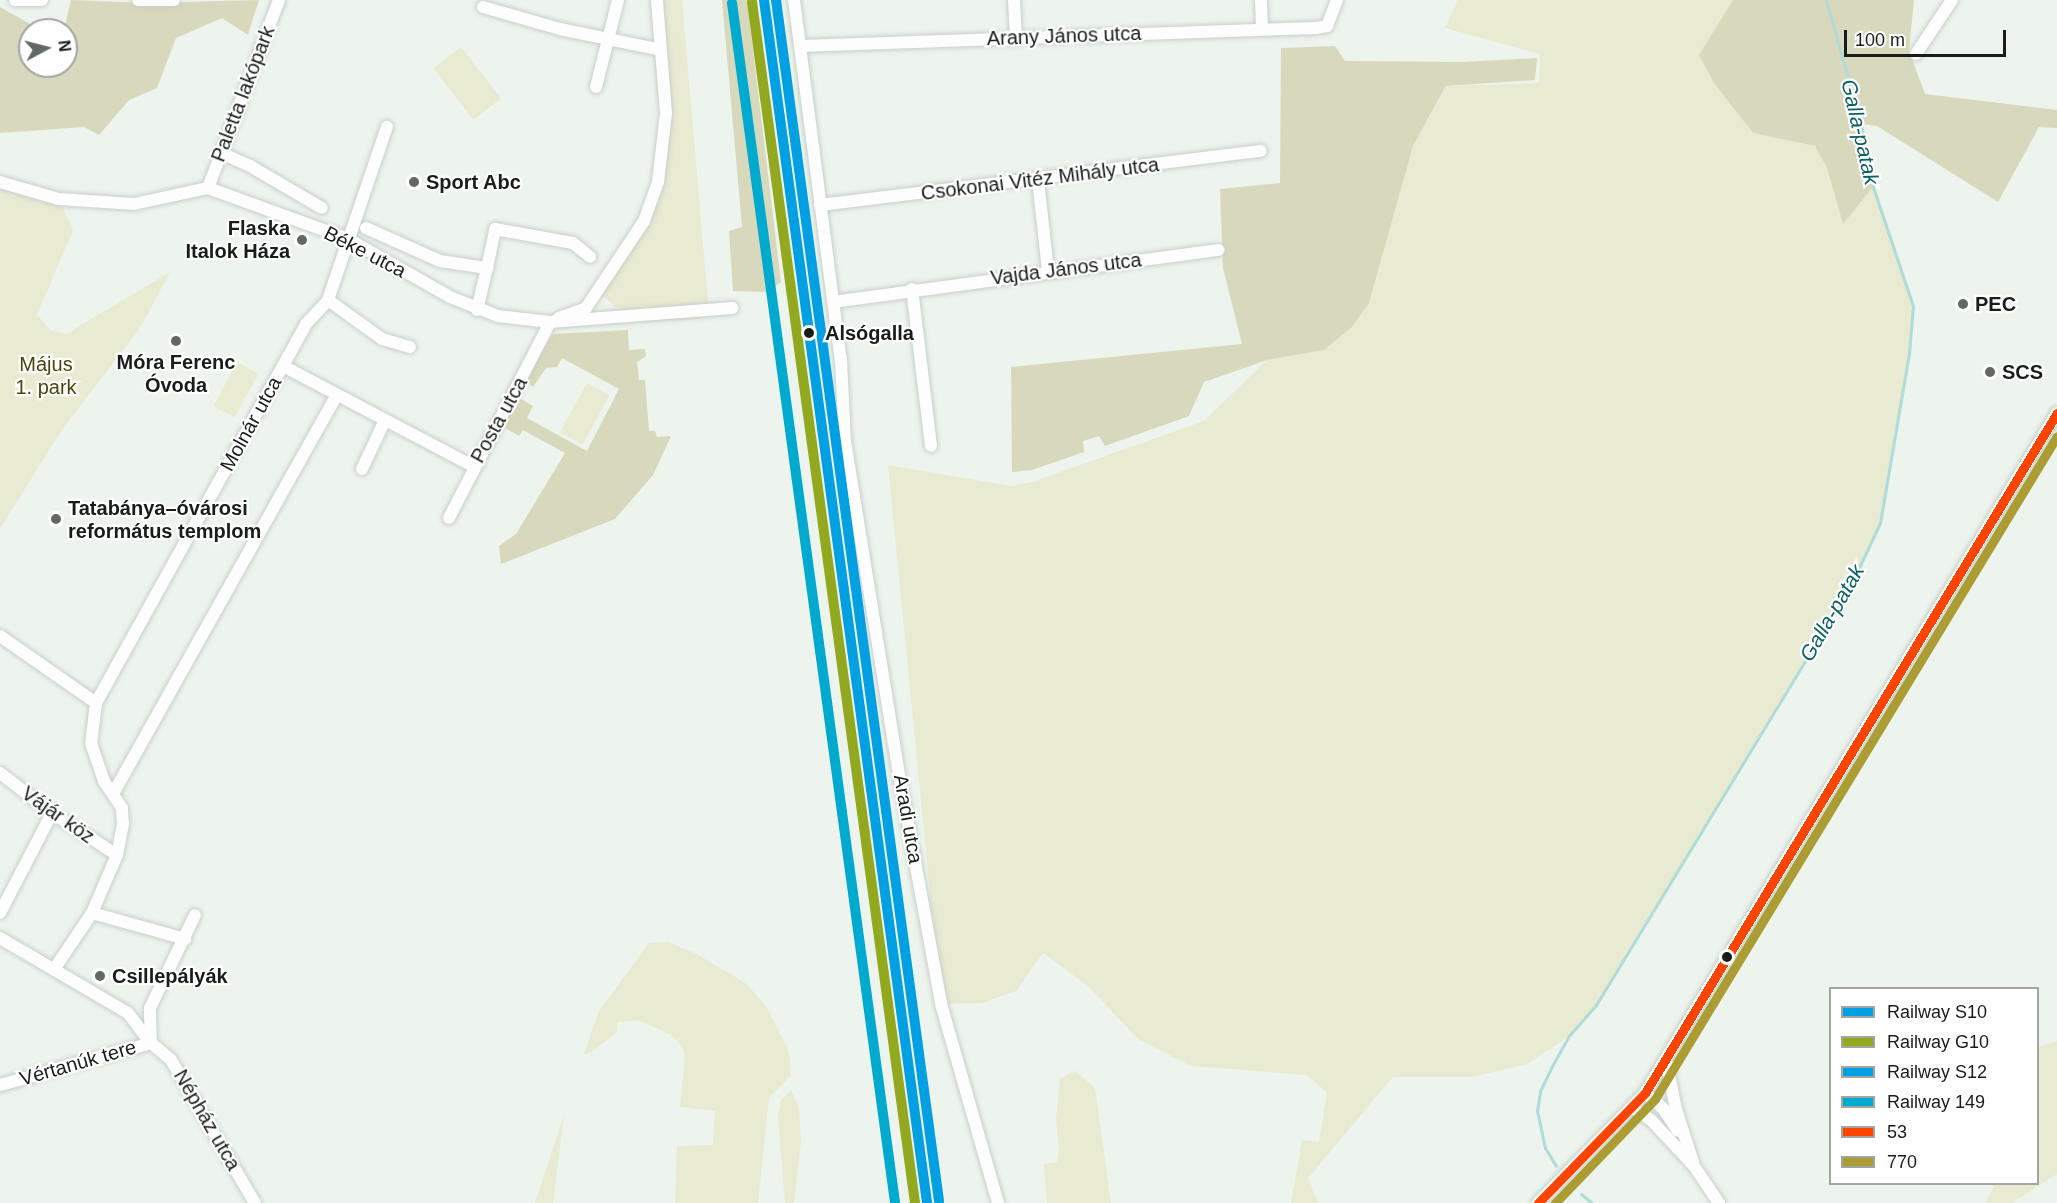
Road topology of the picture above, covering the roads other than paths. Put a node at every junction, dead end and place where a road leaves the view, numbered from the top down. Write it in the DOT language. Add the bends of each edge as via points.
graph roads {
  1 [pos="15,0"];
  2 [pos="42,0"];
  3 [pos="138,0"];
  4 [pos="174,0"];
  5 [pos="279,0"];
  6 [pos="618,0"];
  7 [pos="657,0"];
  8 [pos="794,0"];
  9 [pos="1014,0"];
  10 [pos="1261,0"];
  11 [pos="1337,0"];
  12 [pos="1952,0"];
  13 [pos="483,7"];
  14 [pos="1262,29"];
  15 [pos="1016,38"];
  16 [pos="610,40"];
  17 [pos="801,46"];
  18 [pos="661,50"];
  19 [pos="1916,54"];
  20 [pos="596,87"];
  21 [pos="387,127"];
  22 [pos="1261,151"];
  23 [pos="221,153"];
  24 [pos="1038,180"];
  25 [pos="0,182"];
  26 [pos="208,188"];
  27 [pos="820,205"];
  28 [pos="322,208"];
  29 [pos="366,228"];
  30 [pos="348,239"];
  31 [pos="1219,250"];
  32 [pos="590,257"];
  33 [pos="487,268"];
  34 [pos="1048,270"];
  35 [pos="912,289"];
  36 [pos="328,300"];
  37 [pos="833,302"];
  38 [pos="732,308"];
  39 [pos="477,310"];
  40 [pos="550,322"];
  41 [pos="410,347"];
  42 [pos="283,366"];
  43 [pos="336,397"];
  44 [pos="2057,413"];
  45 [pos="384,420"];
  46 [pos="931,446"];
  47 [pos="473,466"];
  48 [pos="362,469"];
  49 [pos="449,518"];
  50 [pos="0,636"];
  51 [pos="96,703"];
  52 [pos="0,773"];
  53 [pos="114,792"];
  54 [pos="52,813"];
  55 [pos="117,855"];
  56 [pos="0,913"];
  57 [pos="92,913"];
  58 [pos="195,915"];
  59 [pos="0,939"];
  60 [pos="185,939"];
  61 [pos="55,968"];
  62 [pos="151,1043"];
  63 [pos="1666,1060"];
  64 [pos="0,1085"];
  65 [pos="1645,1093"];
  66 [pos="1632,1108"];
  67 [pos="1686,1142"];
  68 [pos="1694,1166"];
  69 [pos="255,1203"];
  70 [pos="998,1203"];
  71 [pos="1538,1203"];
  72 [pos="1719,1203"];
  1 -- 2 [label="street"];
  3 -- 4 [label="street"];
  5 -- 23 [label="street, Paletta lakópark"];
  6 -- 16 [label="street"];
  7 -- 18 [label="street"];
  8 -- 17 [label="street, Aradi utca"];
  9 -- 15 [label="street"];
  10 -- 14 [label="street"];
  11 -- 14 [label="street, Arany János utca" via="1327,26"];
  12 -- 19 [label="street"];
  13 -- 16 [label="street"];
  14 -- 15 [label="street, Arany János utca"];
  15 -- 17 [label="street, Arany János utca"];
  16 -- 18 [label="street"];
  16 -- 20 [label="street"];
  17 -- 27 [label="street, Aradi utca"];
  18 -- 40 [label="street" via="665,142 658,182 644,221 586,308"];
  21 -- 30 [label="street, Molnár utca"];
  22 -- 24 [label="street, Csokonai Vitéz Mihály utca"];
  23 -- 26 [label="street, Paletta lakópark"];
  23 -- 28 [label="street"];
  24 -- 27 [label="street, Csokonai Vitéz Mihály utca"];
  24 -- 34 [label="street"];
  25 -- 26 [label="street" via="59,199 134,204"];
  26 -- 30 [label="street, Béke utca"];
  27 -- 37 [label="street, Aradi utca"];
  29 -- 33 [label="street" via="440,261"];
  30 -- 36 [label="street, Molnár utca"];
  30 -- 39 [label="street, Béke utca"];
  31 -- 34 [label="street, Vajda János utca"];
  32 -- 33 [label="street" via="573,243 495,229"];
  33 -- 39 [label="street"];
  34 -- 35 [label="street, Vajda János utca"];
  35 -- 37 [label="street, Vajda János utca"];
  35 -- 46 [label="street"];
  36 -- 41 [label="street" via="382,339"];
  36 -- 42 [label="street, Molnár utca" via="306,324"];
  37 -- 70 [label="street, Aradi utca" via="848,465 939,992"];
  38 -- 40 [label="street, Béke utca"];
  39 -- 40 [label="street, Béke utca"];
  40 -- 47 [label="street, Posta utca" via="514,398"];
  42 -- 43 [label="street"];
  42 -- 51 [label="street, Molnár utca"];
  43 -- 45 [label="street"];
  43 -- 53 [label="street"];
  44 -- 63 [label="street"];
  45 -- 47 [label="street"];
  45 -- 48 [label="street"];
  47 -- 49 [label="street, Posta utca"];
  50 -- 51 [label="street"];
  51 -- 53 [label="street, Molnár utca" via="91,744 104,781"];
  52 -- 54 [label="street, Vájár köz"];
  53 -- 55 [label="street, Molnár utca" via="122,808 123,825"];
  54 -- 55 [label="street, Vájár köz"];
  54 -- 56 [label="street"];
  55 -- 57 [label="street, Molnár utca"];
  57 -- 60 [label="street"];
  57 -- 61 [label="street, Molnár utca"];
  58 -- 60 [label="street"];
  59 -- 61 [label="street, Vértanúk tere"];
  60 -- 62 [label="street" via="150,1008"];
  61 -- 62 [label="street, Vértanúk tere" via="128,1013"];
  62 -- 64 [label="street, Vértanúk tere"];
  62 -- 69 [label="street, Népház utca" via="171,1060"];
  63 -- 65 [label="street"];
  63 -- 67 [label="street"];
  65 -- 66 [label="street"];
  65 -- 67 [label="street" via="1663,1108"];
  66 -- 68 [label="street" via="1652,1120"];
  66 -- 71 [label="street"];
  67 -- 68 [label="street"];
  68 -- 72 [label="street"];
}
